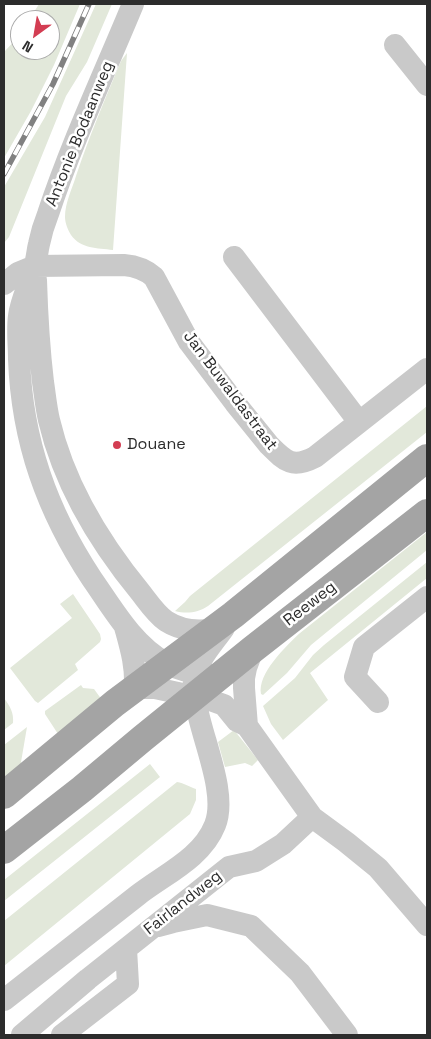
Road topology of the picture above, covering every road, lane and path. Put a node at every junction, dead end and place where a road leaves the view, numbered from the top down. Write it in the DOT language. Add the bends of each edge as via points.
graph roads {
  1 [pos="133,4"];
  2 [pos="395,45"];
  3 [pos="427,85"];
  4 [pos="234,257"];
  5 [pos="35,266"];
  6 [pos="4,284"];
  7 [pos="427,369"];
  8 [pos="359,422"];
  9 [pos="427,458"];
  10 [pos="427,513"];
  11 [pos="427,597"];
  12 [pos="223,622"];
  13 [pos="124,624"];
  14 [pos="253,649"];
  15 [pos="167,664"];
  16 [pos="203,682"];
  17 [pos="135,688"];
  18 [pos="378,702"];
  19 [pos="170,716"];
  20 [pos="200,726"];
  21 [pos="247,726"];
  22 [pos="4,795"];
  23 [pos="312,817"];
  24 [pos="4,850"];
  25 [pos="427,924"];
  26 [pos="150,929"];
  27 [pos="126,949"];
  28 [pos="4,1000"];
  29 [pos="22,1035"];
  30 [pos="62,1035"];
  31 [pos="347,1035"];
  1 -- 5 [label="street, Antonie Bodaanweg" via="86,113 48,214"];
  2 -- 3 [label="street"];
  4 -- 8 [label="street"];
  5 -- 6 [label="street"];
  5 -- 8 [label="street, Jan Buwaldastraat" via="124,265 150,273 189,342 229,396 281,458 291,463 306,462"];
  5 -- 12 [label="street, Antonie Bodaanweg" via="48,419 74,492 108,547 159,615 166,621 195,631"];
  5 -- 13 [label="street, Antonie Bodaanweg" via="19,316 20,376 31,448 42,484 59,521 86,569"];
  7 -- 8 [label="street"];
  9 -- 12 [label="main road, Reeweg"];
  10 -- 14 [label="main road, Reeweg"];
  11 -- 18 [label="street" via="364,647 355,677"];
  12 -- 15 [label="main road, Reeweg"];
  12 -- 16 [label="street, Reeweg" via="202,659"];
  13 -- 15 [label="street, Antonie Bodaanweg" via="132,635"];
  13 -- 17 [label="street, Antonie Bodaanweg" via="136,674"];
  14 -- 16 [label="main road, Reeweg"];
  14 -- 21 [label="street" via="244,678"];
  15 -- 16 [label="street, Antonie Bodaanweg"];
  15 -- 17 [label="main road, Reeweg"];
  16 -- 17 [label="street"];
  16 -- 19 [label="main road, Reeweg"];
  16 -- 20 [label="street, Fairlandweg"];
  16 -- 21 [label="street" via="210,700 224,705 237,721"];
  17 -- 22 [label="main road, Reeweg"];
  19 -- 20 [label="street" via="181,717"];
  19 -- 24 [label="main road, Reeweg"];
  20 -- 28 [label="street, Fairlandweg" via="218,798 216,823 210,836 186,861"];
  21 -- 23 [label="street"];
  23 -- 25 [label="street" via="378,868"];
  23 -- 26 [label="street, Fairlandweg" via="283,844 256,861 229,867"];
  26 -- 27 [label="street, Fairlandweg"];
  26 -- 31 [label="street" via="207,915 251,926 300,973"];
  27 -- 29 [label="street, Fairlandweg"];
  27 -- 30 [label="street" via="128,984"];
}
